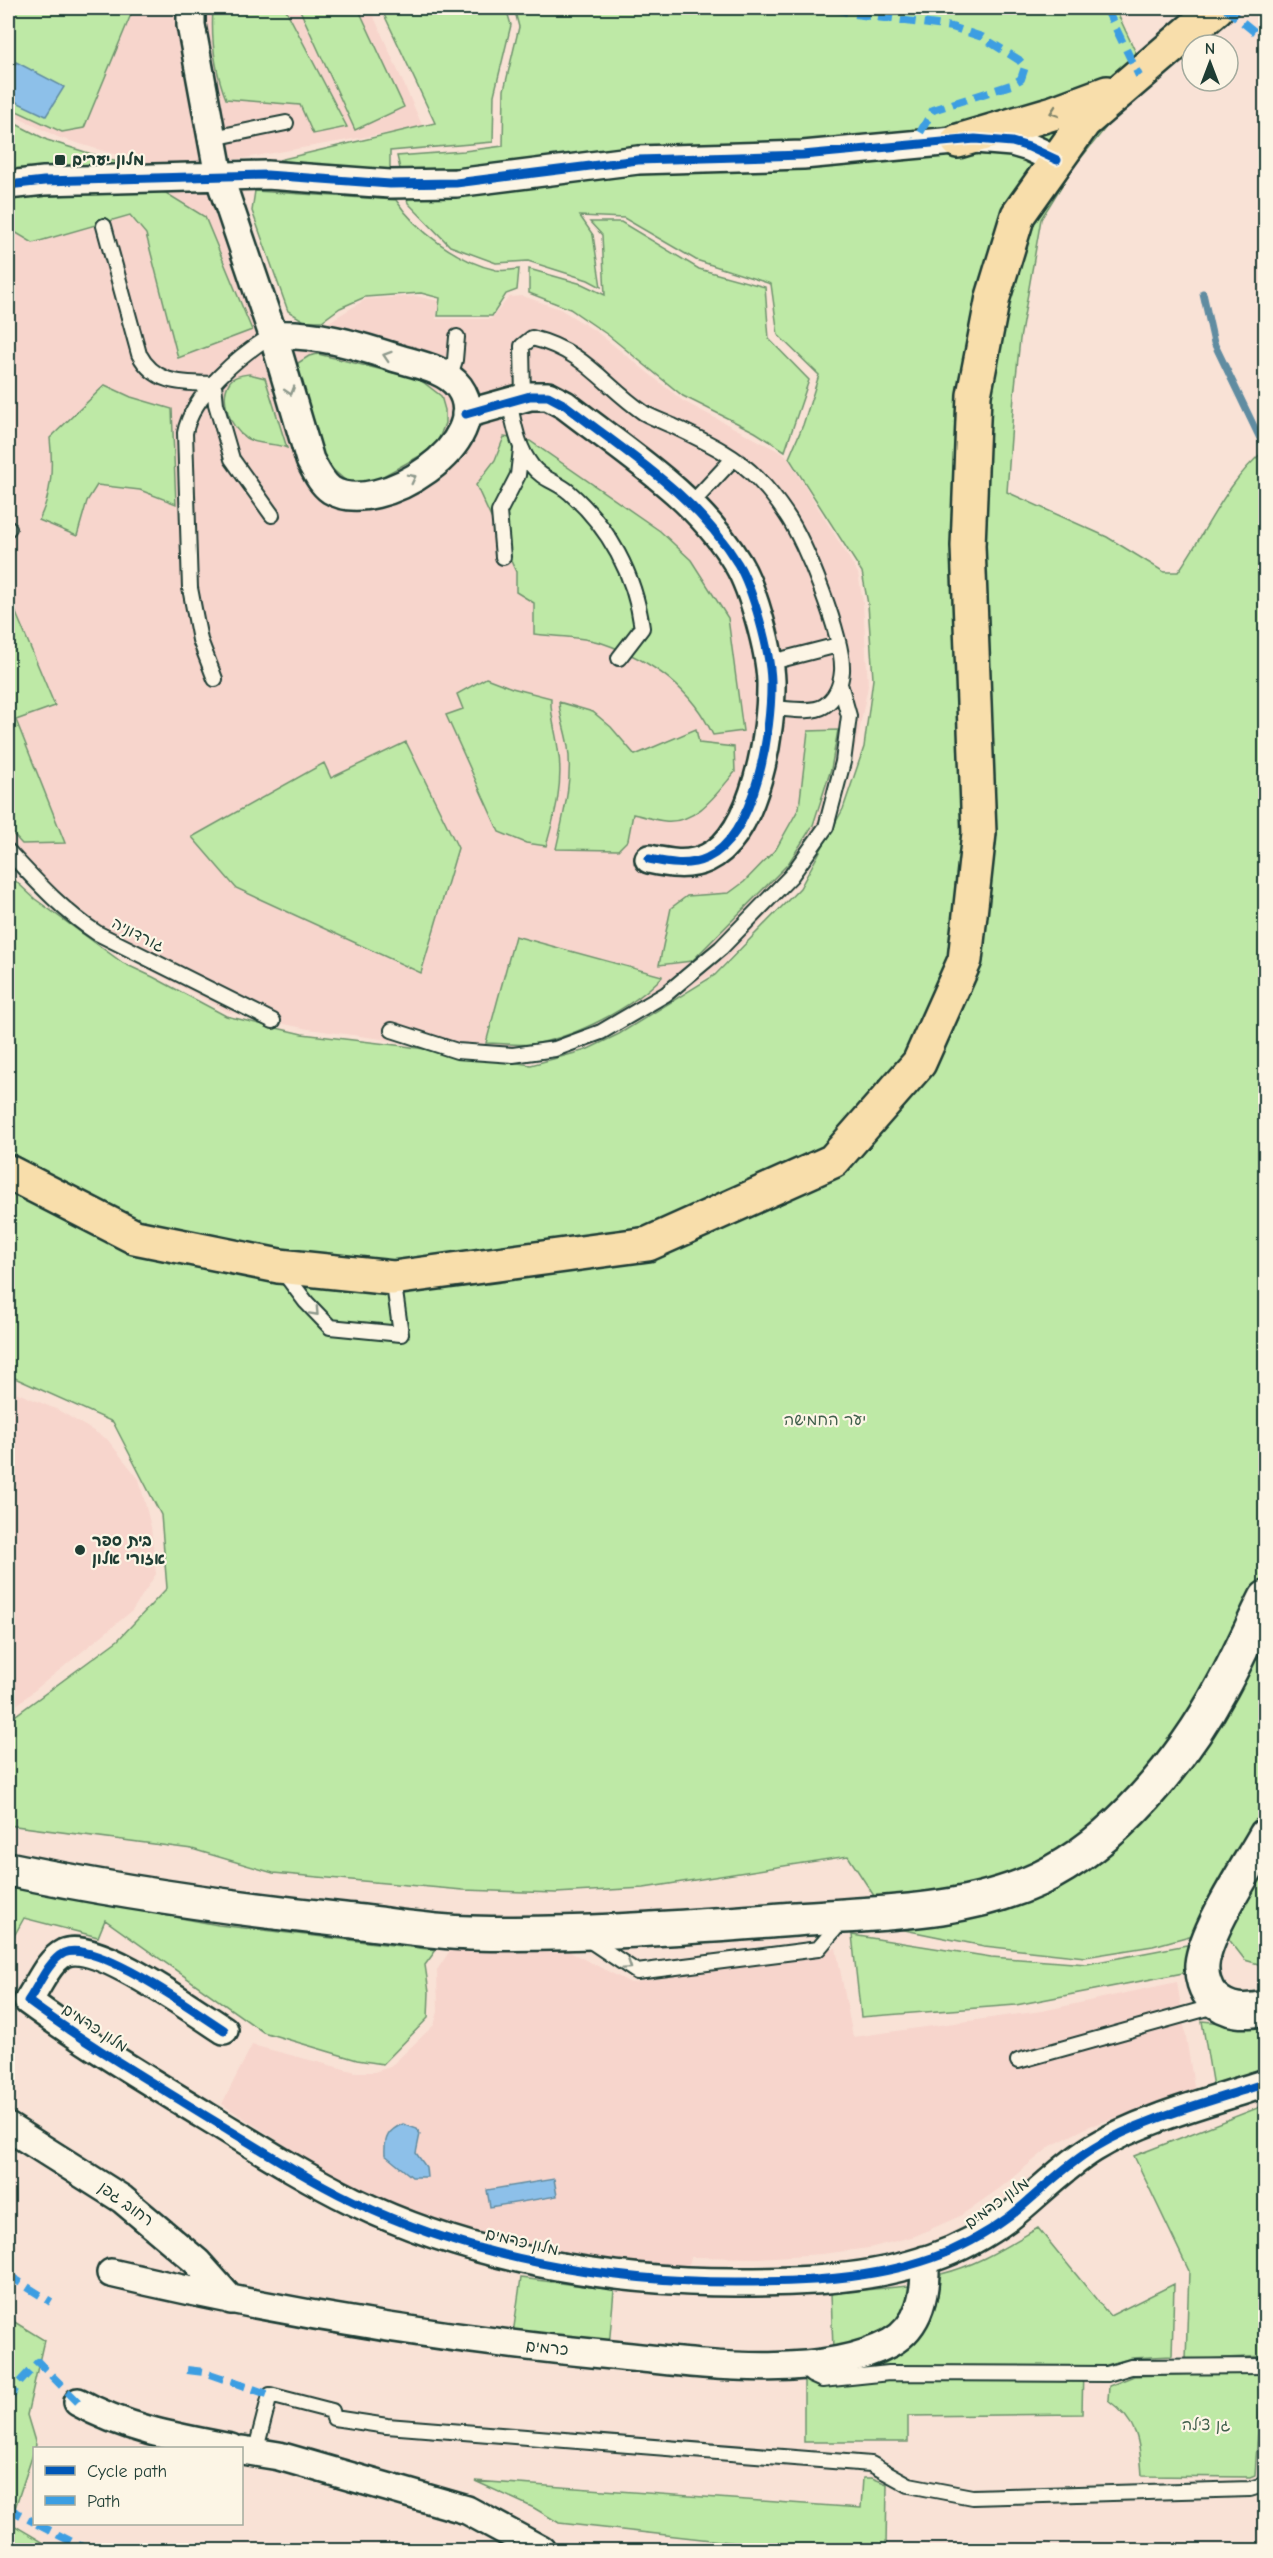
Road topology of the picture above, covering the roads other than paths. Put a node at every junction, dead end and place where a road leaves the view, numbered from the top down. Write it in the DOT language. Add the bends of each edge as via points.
graph roads {
  1 [pos="191,8"];
  2 [pos="1217,8"];
  3 [pos="1128,85"];
  4 [pos="286,123"];
  5 [pos="213,138"];
  6 [pos="958,141"];
  7 [pos="1057,160"];
  8 [pos="219,176"];
  9 [pos="8,185"];
  10 [pos="104,226"];
  11 [pos="273,335"];
  12 [pos="457,337"];
  13 [pos="449,379"];
  14 [pos="214,384"];
  15 [pos="516,399"];
  16 [pos="466,414"];
  17 [pos="521,449"];
  18 [pos="733,459"];
  19 [pos="691,504"];
  20 [pos="272,515"];
  21 [pos="503,557"];
  22 [pos="838,645"];
  23 [pos="619,658"];
  24 [pos="768,663"];
  25 [pos="215,679"];
  26 [pos="840,684"];
  27 [pos="770,708"];
  28 [pos="8,851"];
  29 [pos="649,859"];
  30 [pos="273,1021"];
  31 [pos="392,1030"];
  32 [pos="8,1172"];
  33 [pos="279,1266"];
  34 [pos="393,1278"];
  35 [pos="1266,1598"];
  36 [pos="1266,1835"];
  37 [pos="8,1869"];
  38 [pos="1220,2005"];
  39 [pos="1266,2008"];
  40 [pos="224,2030"];
  41 [pos="1018,2061"];
  42 [pos="1266,2083"];
  43 [pos="8,2127"];
  44 [pos="925,2260"];
  45 [pos="111,2273"];
  46 [pos="231,2300"];
  47 [pos="810,2364"];
  48 [pos="1266,2366"];
  49 [pos="78,2402"];
  50 [pos="224,2447"];
  51 [pos="243,2449"];
  52 [pos="243,2451"];
  53 [pos="1266,2484"];
  54 [pos="542,2550"];
  1 -- 5 [label="street"];
  2 -- 3 [label="main road"];
  3 -- 6 [label="main road, one-way" via="1053,113"];
  3 -- 7 [label="main road" via="1084,122"];
  4 -- 5 [label="lane"];
  5 -- 8 [label="street"];
  6 -- 7 [label="street" via="1012,142"];
  6 -- 8 [label="street" via="803,155 638,160 456,183"];
  7 -- 34 [label="main road" via="1018,215 993,297 974,395 968,546 979,833 965,960 919,1063 832,1161 648,1245"];
  8 -- 9 [label="street"];
  8 -- 11 [label="street"];
  10 -- 14 [label="lane" via="144,364 164,379"];
  13 -- 11 [label="street, one-way" via="348,343 299,334"];
  11 -- 14 [label="lane" via="242,356"];
  11 -- 16 [label="street, one-way" via="310,460 330,489 362,497 382,494 432,468 449,453"];
  12 -- 13 [label="lane"];
  13 -- 16 [label="street" via="464,398"];
  14 -- 20 [label="lane" via="232,459"];
  14 -- 25 [label="lane" via="187,419 185,433 190,588 200,640"];
  15 -- 16 [label="street"];
  15 -- 17 [label="lane"];
  15 -- 18 [label="lane" via="522,346 532,338 552,343 578,356 645,413"];
  15 -- 19 [label="street" via="548,396 565,405"];
  17 -- 21 [label="lane" via="518,475 499,512"];
  17 -- 23 [label="lane" via="542,476 568,492 604,530 627,570 639,602 642,628"];
  18 -- 19 [label="lane"];
  18 -- 22 [label="lane" via="757,477 787,514 805,547 836,629"];
  19 -- 24 [label="street" via="715,530 739,566 755,604"];
  22 -- 24 [label="lane"];
  22 -- 26 [label="lane" via="843,669"];
  24 -- 27 [label="street"];
  26 -- 27 [label="lane" via="824,706"];
  26 -- 31 [label="lane" via="849,716 843,762 825,827 791,876 721,948 666,994 601,1032 555,1048 513,1054 457,1051"];
  27 -- 29 [label="street" via="765,753 753,796 737,829 708,858 670,864"];
  28 -- 30 [label="lane, גורדוניה" via="77,920 97,933"];
  32 -- 33 [label="main road" via="135,1237"];
  33 -- 34 [label="main road"];
  33 -- 34 [label="lane, one-way" via="330,1328 402,1334"];
  35 -- 37 [label="main road" via="1221,1689 1183,1748 1139,1803 1094,1845 1040,1878 981,1900 909,1911 622,1932 467,1933 256,1911"];
  36 -- 38 [label="main road" via="1205,1947 1203,1982"];
  38 -- 39 [label="main road" via="1233,2010"];
  38 -- 41 [label="lane"];
  40 -- 44 [label="street, מלון כרמים" via="117,1964 81,1951 57,1957 28,2001 115,2060 303,2175 383,2215 470,2246 590,2271 700,2282 837,2278 887,2271"];
  42 -- 44 [label="street, מלון כרמים" via="1104,2142 1070,2164 993,2229"];
  43 -- 46 [label="street, רחוב גפן" via="122,2199 197,2262"];
  44 -- 47 [label="street, כרמים" via="921,2306 899,2336 873,2350"];
  45 -- 46 [label="street, כרמים"];
  46 -- 47 [label="street, כרמים" via="398,2329 543,2348 727,2365"];
  47 -- 48 [label="lane" via="811,2375 822,2380 889,2373 1107,2374 1131,2367"];
  49 -- 50 [label="street" via="130,2426"];
  51 -- 53 [label="lane" via="270,2395 332,2411 334,2418 387,2426 871,2464 909,2485 972,2497 1250,2489"];
  52 -- 54 [label="street" via="290,2459 466,2510"];
}
